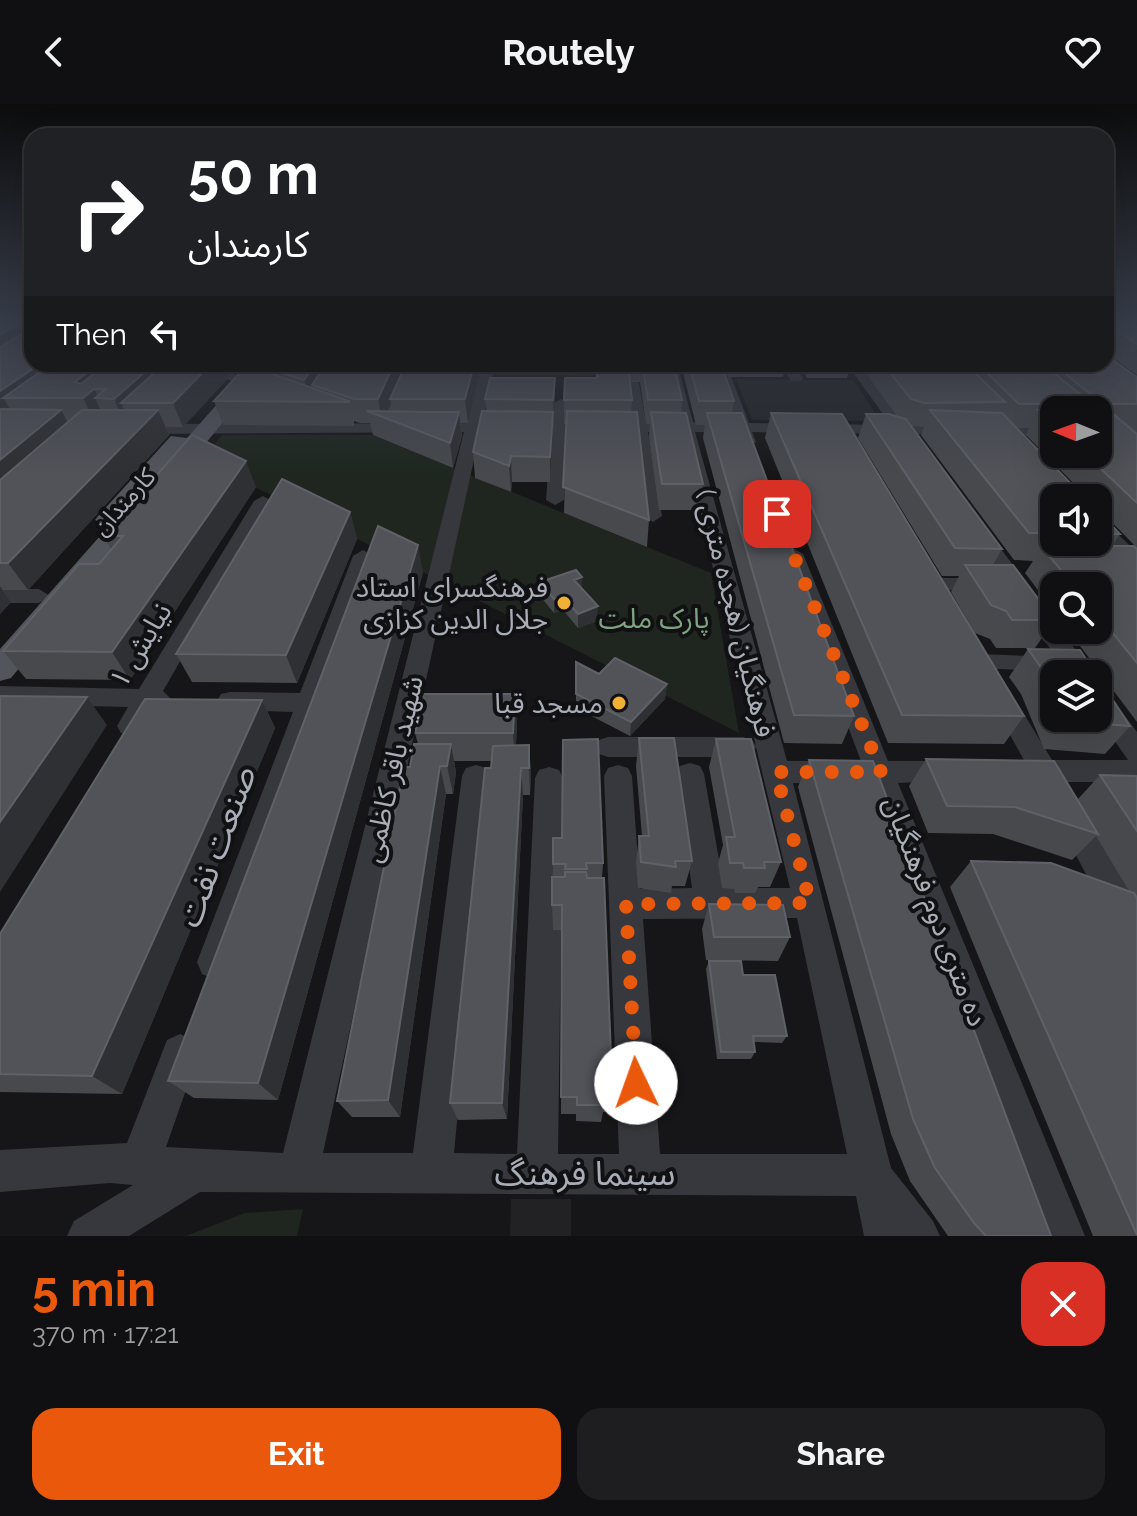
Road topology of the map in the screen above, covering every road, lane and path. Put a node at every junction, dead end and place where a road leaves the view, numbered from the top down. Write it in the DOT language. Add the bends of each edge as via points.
graph roads {
  1 [pos="248,372"];
  2 [pos="486,372"];
  3 [pos="672,372"];
  4 [pos="722,372"];
  5 [pos="793,372"];
  6 [pos="860,372"];
  7 [pos="796,378"];
  8 [pos="632,383"];
  9 [pos="283,397"];
  10 [pos="561,403"];
  11 [pos="986,409"];
  12 [pos="327,414"];
  13 [pos="871,418"];
  14 [pos="126,425"];
  15 [pos="560,427"];
  16 [pos="638,427"];
  17 [pos="688,427"];
  18 [pos="743,427"];
  19 [pos="198,428"];
  20 [pos="364,428"];
  21 [pos="471,428"];
  22 [pos="843,430"];
  23 [pos="904,431"];
  24 [pos="1008,431"];
  25 [pos="1040,431"];
  26 [pos="921,453"];
  27 [pos="1030,453"];
  28 [pos="858,455"];
  29 [pos="760,471"];
  30 [pos="555,500"];
  31 [pos="263,501"];
  32 [pos="653,516"];
  33 [pos="970,521"];
  34 [pos="783,528"];
  35 [pos="1112,540"];
  36 [pos="363,556"];
  37 [pos="1003,566"];
  38 [pos="1033,566"];
  39 [pos="1107,566"];
  40 [pos="1137,566"];
  41 [pos="1017,585"];
  42 [pos="0,596"];
  43 [pos="39,596"];
  44 [pos="949,610"];
  45 [pos="0,640"];
  46 [pos="1071,660"];
  47 [pos="1040,664"];
  48 [pos="0,670"];
  49 [pos="0,695"];
  50 [pos="146,699"];
  51 [pos="309,703"];
  52 [pos="1112,717"];
  53 [pos="608,747"];
  54 [pos="1137,752"];
  55 [pos="113,754"];
  56 [pos="773,759"];
  57 [pos="1000,771"];
  58 [pos="1044,771"];
  59 [pos="1137,771"];
  60 [pos="881,772"];
  61 [pos="970,772"];
  62 [pos="690,774"];
  63 [pos="476,776"];
  64 [pos="618,776"];
  65 [pos="549,778"];
  66 [pos="710,903"];
  67 [pos="810,903"];
  68 [pos="626,904"];
  69 [pos="1137,935"];
  70 [pos="205,985"];
  71 [pos="189,1030"];
  72 [pos="140,1163"];
  73 [pos="0,1171"];
  74 [pos="195,1171"];
  75 [pos="537,1172"];
  76 [pos="641,1172"];
  77 [pos="431,1173"];
  78 [pos="298,1174"];
  79 [pos="871,1175"];
  80 [pos="89,1236"];
  81 [pos="886,1236"];
  82 [pos="918,1236"];
  83 [pos="1063,1236"];
  1 -- 9 [label="street"];
  1 -- 19 [label="main road, کارمندان"];
  2 -- 21 [label="street, شهید باقر کاظمی"];
  3 -- 17 [label="street, فرهنگیان (هجده متری )"];
  4 -- 18 [label="street"];
  5 -- 7 [label="street"];
  6 -- 23 [label="street"];
  8 -- 16 [label="street"];
  10 -- 15 [label="street"];
  11 -- 24 [label="street"];
  12 -- 20 [label="street"];
  13 -- 23 [label="street"];
  14 -- 19 [label="street"];
  15 -- 16 [label="street"];
  15 -- 21 [label="street"];
  15 -- 30 [label="street"];
  16 -- 17 [label="street"];
  16 -- 32 [label="street"];
  17 -- 18 [label="street"];
  17 -- 56 [label="street, فرهنگیان (هجده متری )"];
  18 -- 22 [label="street"];
  18 -- 29 [label="street"];
  19 -- 20 [label="street"];
  19 -- 43 [label="main road, کارمندان"];
  19 -- 48 [label="main road, کارمندان"];
  20 -- 21 [label="street" via="391,421"];
  21 -- 78 [label="street, شهید باقر کاظمی"];
  22 -- 23 [label="street"];
  22 -- 28 [label="street"];
  23 -- 24 [label="street"];
  23 -- 26 [label="street"];
  24 -- 25 [label="street"];
  24 -- 27 [label="street"];
  31 -- 50 [label="street, نیایش ۱"];
  33 -- 37 [label="street"];
  34 -- 60 [label="street, ده متری دوم فرهنگیان"];
  35 -- 40 [label="street"];
  36 -- 51 [label="street, صنعت نفت"];
  37 -- 38 [label="street"];
  37 -- 41 [label="street"];
  39 -- 40 [label="street"];
  41 -- 44 [label="street" via="930,578"];
  41 -- 46 [label="street"];
  42 -- 43 [label="street"];
  43 -- 45 [label="main road, کارمندان"];
  47 -- 58 [label="street" via="976,656"];
  49 -- 50 [label="street"];
  50 -- 51 [label="street"];
  50 -- 55 [label="street, نیایش ۱"];
  51 -- 70 [label="street, صنعت نفت"];
  52 -- 54 [label="street"];
  53 -- 56 [label="street"];
  56 -- 60 [label="street"];
  56 -- 67 [label="street, فرهنگیان (هجده متری )"];
  57 -- 58 [label="street"];
  58 -- 59 [label="street"];
  58 -- 69 [label="street"];
  60 -- 61 [label="street"];
  60 -- 83 [label="street, ده متری دوم فرهنگیان"];
  62 -- 66 [label="street"];
  63 -- 77 [label="street"];
  64 -- 68 [label="street"];
  65 -- 75 [label="street"];
  66 -- 67 [label="street"];
  66 -- 68 [label="street"];
  67 -- 79 [label="street, فرهنگیان (هجده متری )"];
  68 -- 76 [label="street"];
  71 -- 72 [label="street"];
  72 -- 73 [label="street, سینما فرهنگ"];
  72 -- 74 [label="street, سینما فرهنگ"];
  74 -- 78 [label="street, سینما فرهنگ"];
  74 -- 80 [label="street"];
  75 -- 76 [label="street, سینما فرهنگ"];
  75 -- 77 [label="street, سینما فرهنگ"];
  76 -- 79 [label="street, سینما فرهنگ"];
  77 -- 78 [label="street, سینما فرهنگ"];
  79 -- 81 [label="street, فرهنگیان (هجده متری )"];
  79 -- 82 [label="street"];
}
